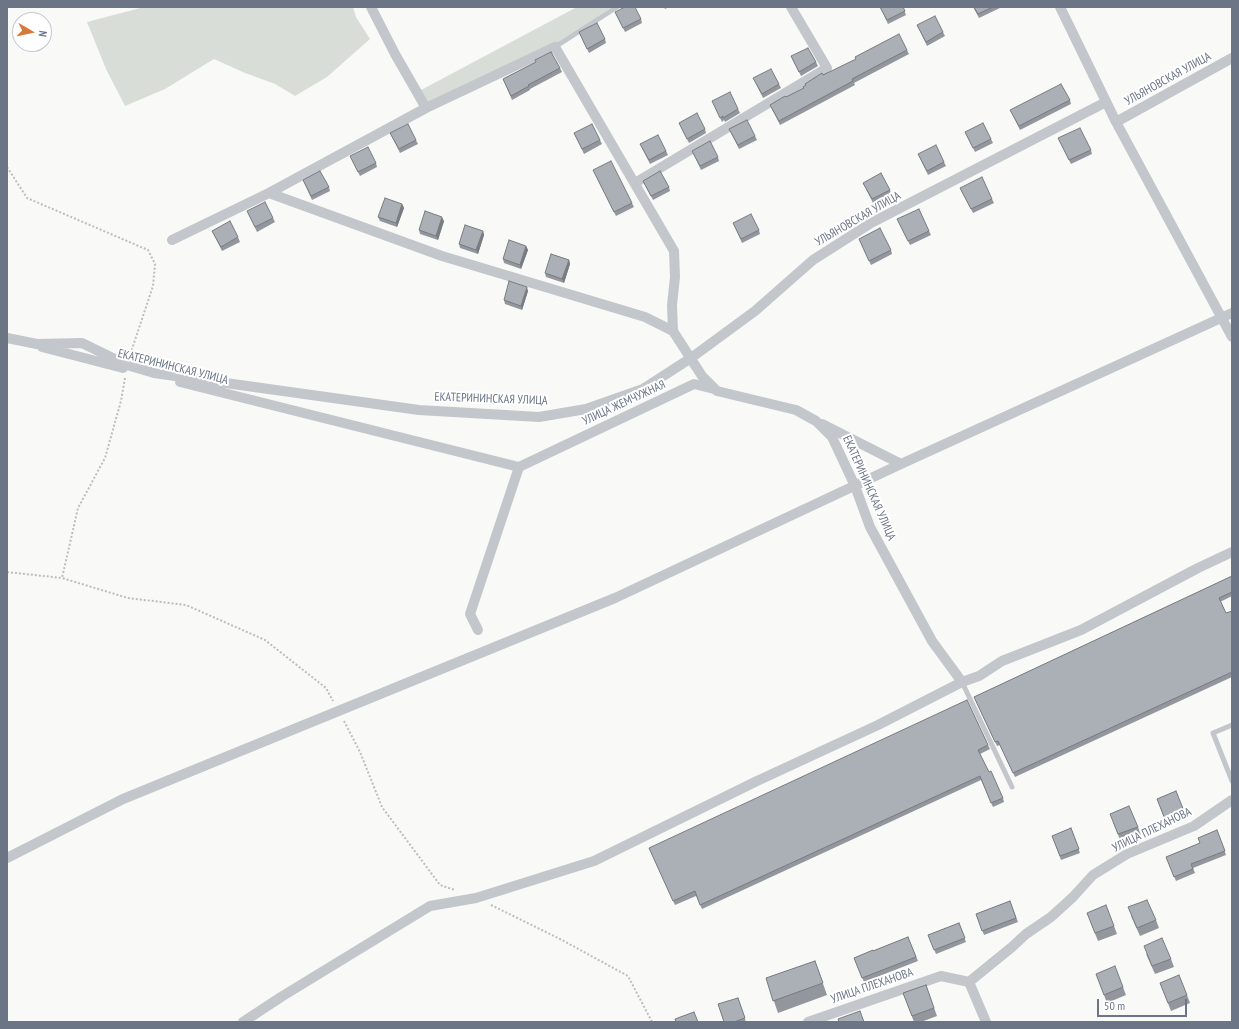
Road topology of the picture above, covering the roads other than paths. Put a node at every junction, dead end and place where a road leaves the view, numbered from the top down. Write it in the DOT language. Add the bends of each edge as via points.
graph roads {
  1 [pos="371,7"];
  2 [pos="617,7"];
  3 [pos="791,7"];
  4 [pos="1060,7"];
  5 [pos="555,47"];
  6 [pos="1232,58"];
  7 [pos="1106,102"];
  8 [pos="426,108"];
  9 [pos="1116,122"];
  10 [pos="635,183"];
  11 [pos="269,193"];
  12 [pos="172,240"];
  13 [pos="1232,313"];
  14 [pos="1220,318"];
  15 [pos="673,331"];
  16 [pos="1232,337"];
  17 [pos="7,338"];
  18 [pos="691,358"];
  19 [pos="643,389"];
  20 [pos="796,410"];
  21 [pos="901,464"];
  22 [pos="519,467"];
  23 [pos="855,486"];
  24 [pos="1232,552"];
  25 [pos="478,630"];
  26 [pos="962,682"];
  27 [pos="1232,725"];
  28 [pos="1232,781"];
  29 [pos="1012,787"];
  30 [pos="1232,800"];
  31 [pos="7,858"];
  32 [pos="969,982"];
  33 [pos="243,1022"];
  34 [pos="808,1022"];
  35 [pos="986,1022"];
  1 -- 8 [label="street"];
  2 -- 5 [label="lane"];
  3 -- 10 [label="street" via="827,68"];
  4 -- 7 [label="street"];
  5 -- 8 [label="street"];
  5 -- 10 [label="street"];
  6 -- 9 [label="street, УЛЬЯНОВСКАЯ УЛИЦА"];
  7 -- 9 [label="street"];
  7 -- 18 [label="street, УЛЬЯНОВСКАЯ УЛИЦА" via="871,223 813,260 755,311"];
  8 -- 11 [label="street"];
  9 -- 14 [label="street"];
  10 -- 15 [label="street" via="674,251"];
  11 -- 12 [label="street"];
  11 -- 15 [label="street" via="442,256 645,317"];
  13 -- 14 [label="street"];
  14 -- 16 [label="street"];
  14 -- 21 [label="street"];
  15 -- 18 [label="street, ЕКАТЕРИНИНСКАЯ УЛИЦА"];
  17 -- 19 [label="street, ЕКАТЕРИНИНСКАЯ УЛИЦА" via="37,344 82,343 127,365 154,373 419,410 539,416 586,409"];
  17 -- 22 [label="street, ЕКАТЕРИНИНСКАЯ УЛИЦА"];
  18 -- 19 [label="street, УЛЬЯНОВСКАЯ УЛИЦА"];
  18 -- 20 [label="street, ЕКАТЕРИНИНСКАЯ УЛИЦА" via="702,376 717,391"];
  20 -- 21 [label="street, УЛИЦА ЖЕМЧУЖНАЯ"];
  20 -- 22 [label="street, УЛИЦА ЖЕМЧУЖНАЯ" via="694,384"];
  20 -- 23 [label="street, ЕКАТЕРИНИНСКАЯ УЛИЦА" via="816,421 832,437"];
  21 -- 23 [label="street"];
  22 -- 25 [label="street" via="470,614"];
  23 -- 26 [label="street, ЕКАТЕРИНИНСКАЯ УЛИЦА" via="870,527 932,641"];
  23 -- 31 [label="street" via="615,598 123,799"];
  24 -- 26 [label="street" via="1082,630 1002,661 979,676"];
  26 -- 29 [label="lane"];
  26 -- 33 [label="street" via="594,861 476,898 430,906"];
  27 -- 28 [label="lane" via="1213,733"];
  30 -- 32 [label="street, УЛИЦА ПЛЕХАНОВА" via="1194,826 1127,854 1093,875 1051,916"];
  32 -- 34 [label="street, УЛИЦА ПЛЕХАНОВА" via="941,976"];
  32 -- 35 [label="street"];
}
